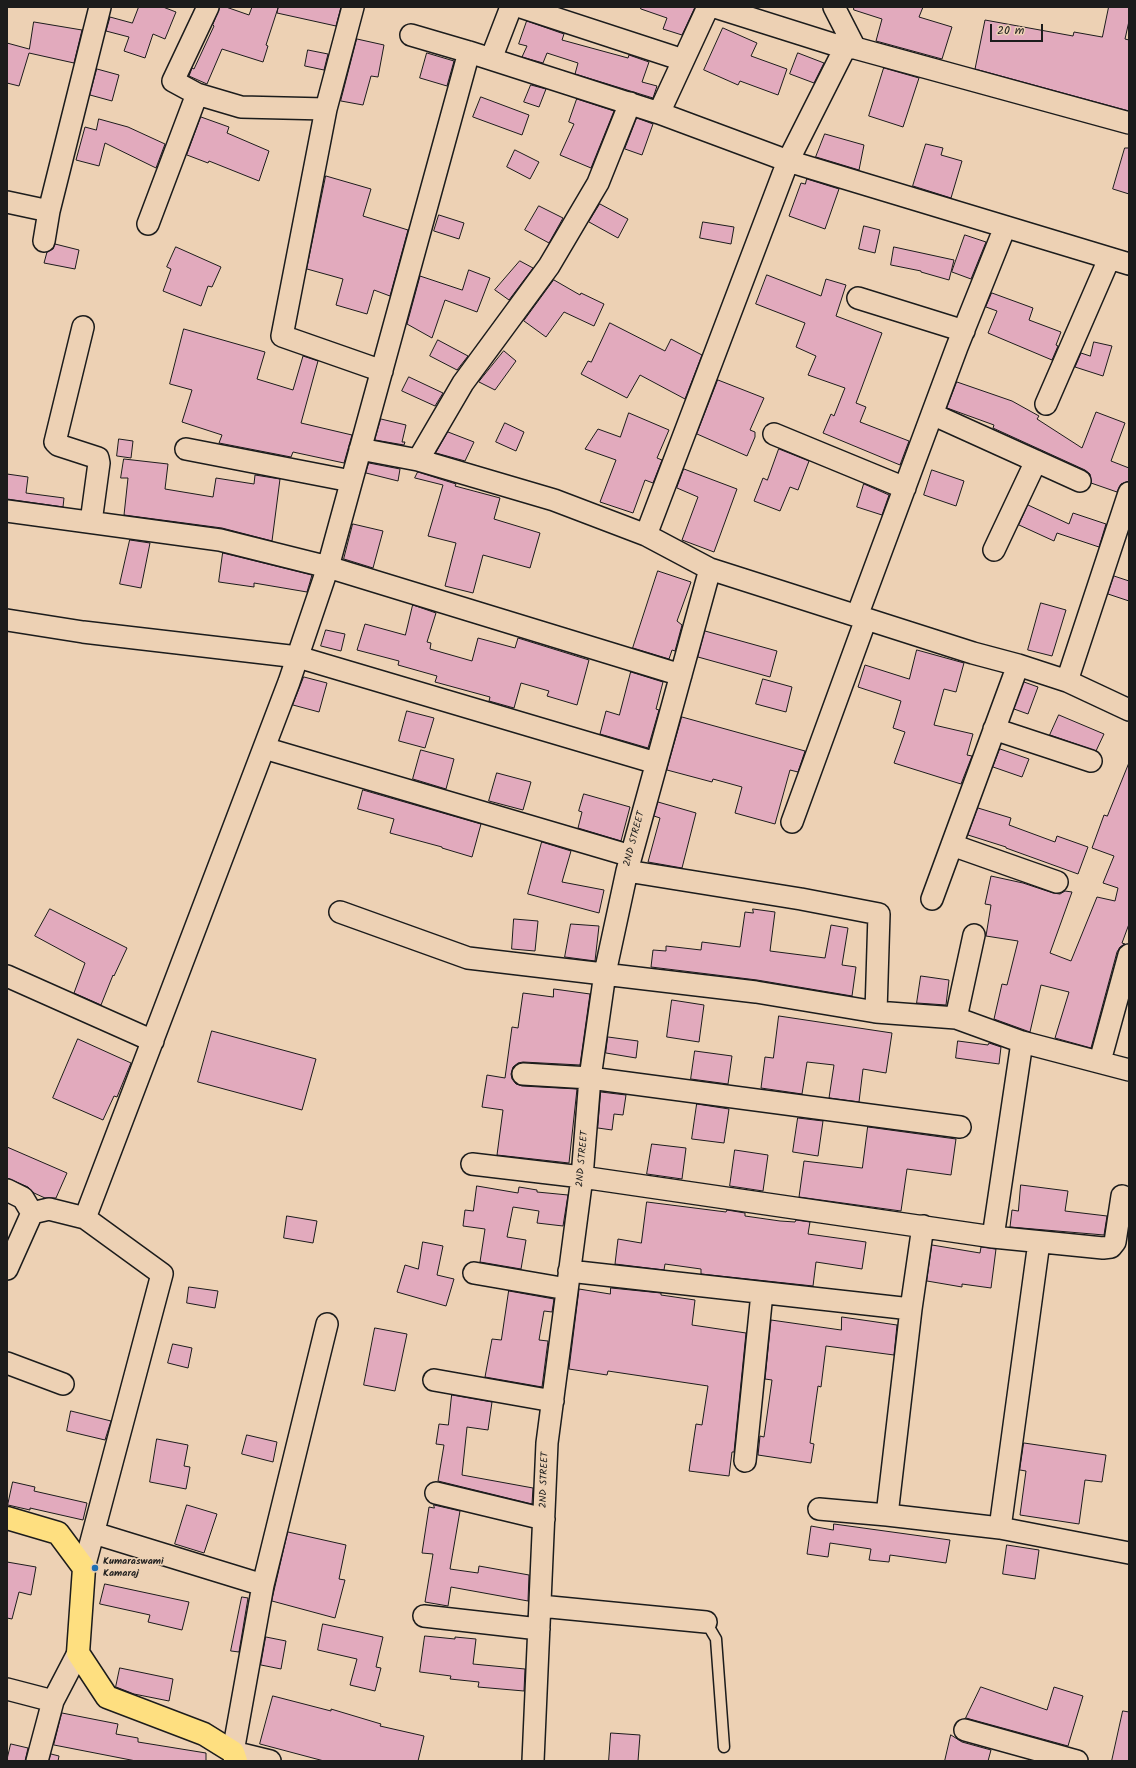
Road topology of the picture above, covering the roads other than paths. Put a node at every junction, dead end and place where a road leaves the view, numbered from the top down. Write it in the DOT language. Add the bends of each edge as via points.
graph roads {
  1 [pos="100,7"];
  2 [pos="208,7"];
  3 [pos="353,7"];
  4 [pos="511,7"];
  5 [pos="521,7"];
  6 [pos="708,7"];
  7 [pos="715,7"];
  8 [pos="834,7"];
  9 [pos="411,35"];
  10 [pos="850,48"];
  11 [pos="469,52"];
  12 [pos="491,59"];
  13 [pos="683,60"];
  14 [pos="197,94"];
  15 [pos="630,103"];
  16 [pos="326,109"];
  17 [pos="659,113"];
  18 [pos="1129,124"];
  19 [pos="788,162"];
  20 [pos="7,202"];
  21 [pos="49,211"];
  22 [pos="148,224"];
  23 [pos="1005,227"];
  24 [pos="44,241"];
  25 [pos="1119,261"];
  26 [pos="858,298"];
  27 [pos="83,327"];
  28 [pos="964,331"];
  29 [pos="382,371"];
  30 [pos="1046,404"];
  31 [pos="932,414"];
  32 [pos="774,434"];
  33 [pos="186,449"];
  34 [pos="360,449"];
  35 [pos="418,460"];
  36 [pos="1036,461"];
  37 [pos="351,481"];
  38 [pos="1080,481"];
  39 [pos="905,488"];
  40 [pos="1129,493"];
  41 [pos="7,511"];
  42 [pos="91,522"];
  43 [pos="646,535"];
  44 [pos="994,550"];
  45 [pos="328,567"];
  46 [pos="710,569"];
  47 [pos="862,618"];
  48 [pos="7,620"];
  49 [pos="298,657"];
  50 [pos="1018,665"];
  51 [pos="681,675"];
  52 [pos="1067,681"];
  53 [pos="1129,710"];
  54 [pos="994,730"];
  55 [pos="264,748"];
  56 [pos="1091,761"];
  57 [pos="656,763"];
  58 [pos="792,822"];
  59 [pos="952,845"];
  60 [pos="629,864"];
  61 [pos="1057,882"];
  62 [pos="932,899"];
  63 [pos="340,912"];
  64 [pos="974,935"];
  65 [pos="1129,955"];
  66 [pos="605,973"];
  67 [pos="7,976"];
  68 [pos="876,1012"];
  69 [pos="956,1018"];
  70 [pos="153,1041"];
  71 [pos="1022,1042"];
  72 [pos="1100,1061"];
  73 [pos="1129,1070"];
  74 [pos="523,1074"];
  75 [pos="590,1078"];
  76 [pos="960,1128"];
  77 [pos="472,1164"];
  78 [pos="582,1177"];
  79 [pos="7,1190"];
  80 [pos="1122,1196"];
  81 [pos="32,1213"];
  82 [pos="85,1218"];
  83 [pos="923,1226"];
  84 [pos="993,1237"];
  85 [pos="1039,1242"];
  86 [pos="7,1269"];
  87 [pos="474,1273"];
  88 [pos="568,1280"];
  89 [pos="762,1293"];
  90 [pos="911,1309"];
  91 [pos="327,1324"];
  92 [pos="7,1363"];
  93 [pos="434,1380"];
  94 [pos="63,1384"];
  95 [pos="553,1401"];
  96 [pos="745,1461"];
  97 [pos="436,1493"];
  98 [pos="819,1509"];
  99 [pos="887,1515"];
  100 [pos="7,1518"];
  101 [pos="544,1519"];
  102 [pos="1000,1528"];
  103 [pos="94,1533"];
  104 [pos="1129,1553"];
  105 [pos="84,1568"];
  106 [pos="262,1584"];
  107 [pos="540,1606"];
  108 [pos="424,1616"];
  109 [pos="706,1622"];
  110 [pos="539,1629"];
  111 [pos="78,1654"];
  112 [pos="7,1689"];
  113 [pos="53,1701"];
  114 [pos="965,1730"];
  115 [pos="724,1747"];
  116 [pos="233,1758"];
  117 [pos="37,1761"];
  118 [pos="270,1761"];
  119 [pos="533,1761"];
  120 [pos="1077,1761"];
  1 -- 21 [label="street"];
  2 -- 14 [label="street" via="173,81"];
  3 -- 16 [label="street"];
  4 -- 12 [label="street"];
  5 -- 13 [label="street"];
  6 -- 13 [label="street"];
  7 -- 10 [label="street"];
  8 -- 10 [label="street"];
  9 -- 11 [label="street"];
  10 -- 18 [label="street"];
  10 -- 19 [label="street"];
  11 -- 12 [label="street"];
  11 -- 29 [label="street"];
  12 -- 15 [label="street"];
  13 -- 17 [label="street"];
  14 -- 16 [label="street" via="241,107"];
  14 -- 22 [label="street"];
  15 -- 17 [label="street"];
  15 -- 35 [label="street" via="598,183 549,266 463,383"];
  16 -- 29 [label="street" via="282,336"];
  17 -- 19 [label="street"];
  19 -- 23 [label="street"];
  19 -- 43 [label="street"];
  20 -- 21 [label="street"];
  21 -- 24 [label="street"];
  23 -- 25 [label="street"];
  23 -- 28 [label="street"];
  25 -- 30 [label="street"];
  26 -- 28 [label="street"];
  27 -- 42 [label="street" via="55,442 98,458"];
  28 -- 31 [label="street"];
  29 -- 34 [label="street"];
  31 -- 36 [label="street"];
  31 -- 39 [label="street"];
  32 -- 39 [label="street"];
  33 -- 37 [label="street"];
  34 -- 35 [label="street"];
  34 -- 37 [label="street"];
  35 -- 43 [label="street" via="554,500"];
  36 -- 38 [label="street"];
  36 -- 44 [label="street"];
  37 -- 45 [label="street"];
  39 -- 47 [label="street"];
  40 -- 52 [label="street"];
  41 -- 42 [label="street"];
  42 -- 45 [label="street" via="220,540"];
  43 -- 46 [label="street"];
  45 -- 49 [label="street"];
  45 -- 51 [label="street"];
  46 -- 47 [label="street"];
  46 -- 51 [label="street, 2ND STREET"];
  47 -- 50 [label="street"];
  47 -- 58 [label="street"];
  48 -- 49 [label="street" via="83,632"];
  49 -- 55 [label="street"];
  49 -- 57 [label="street"];
  50 -- 52 [label="street"];
  50 -- 54 [label="street"];
  51 -- 57 [label="street, 2ND STREET"];
  52 -- 53 [label="street"];
  54 -- 56 [label="street"];
  54 -- 59 [label="street"];
  55 -- 60 [label="street"];
  55 -- 70 [label="street"];
  57 -- 60 [label="street, 2ND STREET"];
  59 -- 61 [label="street"];
  59 -- 62 [label="street"];
  60 -- 66 [label="street, 2ND STREET"];
  60 -- 68 [label="street" via="879,914"];
  63 -- 66 [label="street" via="468,958"];
  64 -- 69 [label="street"];
  65 -- 72 [label="street"];
  66 -- 68 [label="street" via="756,992"];
  66 -- 75 [label="street, 2ND STREET"];
  67 -- 70 [label="street"];
  68 -- 69 [label="street"];
  69 -- 71 [label="street"];
  70 -- 82 [label="street"];
  71 -- 72 [label="street"];
  71 -- 84 [label="street"];
  72 -- 73 [label="street"];
  74 -- 75 [label="street"];
  75 -- 76 [label="street"];
  75 -- 78 [label="street, 2ND STREET"];
  77 -- 78 [label="street"];
  78 -- 83 [label="street"];
  78 -- 88 [label="street, 2ND STREET"];
  79 -- 81 [label="street" via="23,1198"];
  80 -- 85 [label="street" via="1115,1242 1111,1247"];
  81 -- 82 [label="street" via="49,1209"];
  81 -- 86 [label="street"];
  82 -- 103 [label="street" via="162,1274"];
  83 -- 84 [label="street"];
  83 -- 90 [label="street"];
  84 -- 85 [label="street"];
  85 -- 102 [label="street"];
  87 -- 88 [label="street"];
  88 -- 89 [label="street"];
  88 -- 95 [label="street, 2ND STREET"];
  89 -- 90 [label="street"];
  89 -- 96 [label="street"];
  90 -- 99 [label="street"];
  91 -- 106 [label="street"];
  92 -- 94 [label="street"];
  93 -- 95 [label="street"];
  95 -- 101 [label="street, 2ND STREET" via="547,1443"];
  97 -- 101 [label="street"];
  98 -- 99 [label="street"];
  99 -- 102 [label="street"];
  100 -- 105 [label="main road" via="58,1533"];
  101 -- 107 [label="street, 2ND STREET"];
  102 -- 104 [label="street"];
  103 -- 105 [label="street"];
  103 -- 106 [label="street"];
  105 -- 111 [label="main road"];
  106 -- 116 [label="street"];
  107 -- 109 [label="street"];
  107 -- 110 [label="street, 2ND STREET"];
  108 -- 110 [label="street"];
  109 -- 115 [label="lane" via="716,1639"];
  110 -- 119 [label="street, 2ND STREET"];
  111 -- 113 [label="street"];
  111 -- 116 [label="main road" via="107,1697 204,1734"];
  112 -- 113 [label="street"];
  113 -- 117 [label="street"];
  114 -- 120 [label="street"];
  116 -- 118 [label="street"];
}
